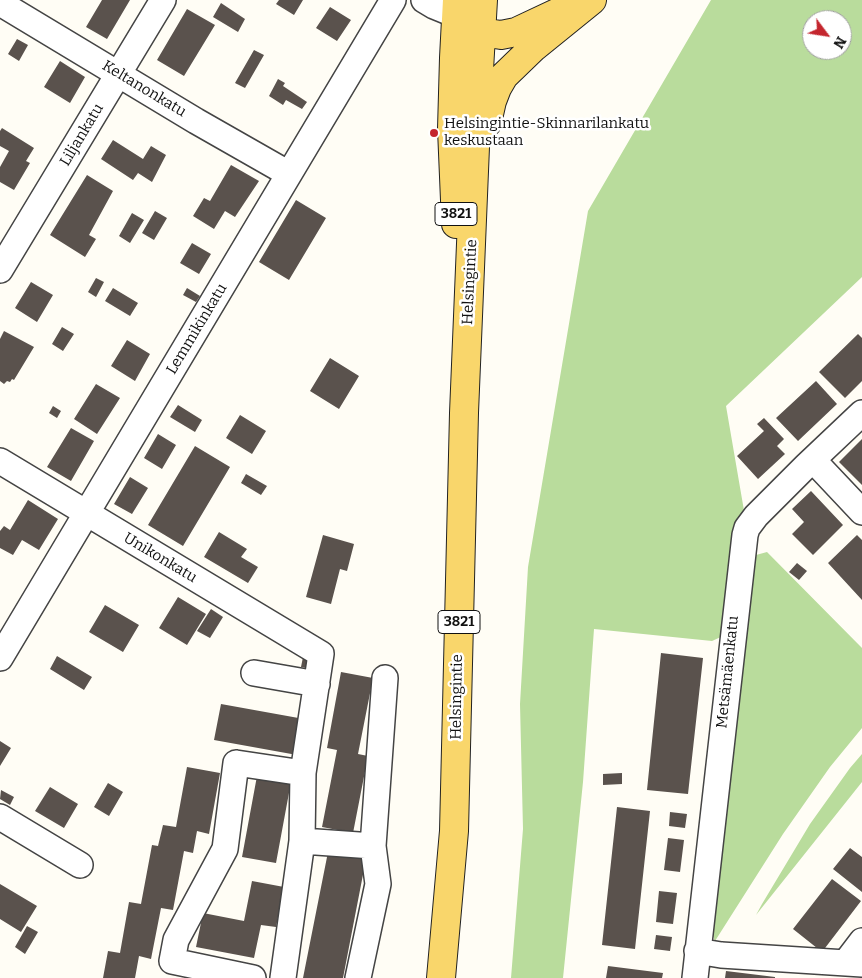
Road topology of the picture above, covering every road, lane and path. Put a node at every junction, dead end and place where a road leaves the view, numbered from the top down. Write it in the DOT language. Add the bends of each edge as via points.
graph roads {
  1 [pos="163,0"];
  2 [pos="393,0"];
  3 [pos="424,0"];
  4 [pos="482,0"];
  5 [pos="499,0"];
  6 [pos="507,0"];
  7 [pos="585,0"];
  8 [pos="592,0"];
  9 [pos="0,3"];
  10 [pos="456,7"];
  11 [pos="481,32"];
  12 [pos="119,74"];
  13 [pos="289,174"];
  14 [pos="473,211"];
  15 [pos="0,270"];
  16 [pos="464,413"];
  17 [pos="862,414"];
  18 [pos="813,460"];
  19 [pos="0,461"];
  20 [pos="862,512"];
  21 [pos="86,514"];
  22 [pos="0,658"];
  23 [pos="254,672"];
  24 [pos="385,678"];
  25 [pos="317,684"];
  26 [pos="303,773"];
  27 [pos="0,817"];
  28 [pos="454,831"];
  29 [pos="302,841"];
  30 [pos="373,846"];
  31 [pos="80,865"];
  32 [pos="862,941"];
  33 [pos="697,951"];
  34 [pos="854,963"];
  35 [pos="184,971"];
  36 [pos="253,978"];
  37 [pos="283,978"];
  38 [pos="358,978"];
  39 [pos="441,978"];
  40 [pos="459,978"];
  41 [pos="694,978"];
  1 -- 12 [label="street, Liljankatu"];
  2 -- 13 [label="street, Lemmikinkatu"];
  3 -- 10 [label="street" via="434,6"];
  4 -- 10 [label="main road"];
  4 -- 11 [label="main road, Helsingintie / 3821"];
  5 -- 6 [label="main road"];
  7 -- 11 [label="main road" via="516,32 501,35"];
  8 -- 14 [label="main road" via="519,61 497,88 492,100"];
  9 -- 12 [label="street, Keltanonkatu"];
  10 -- 11 [label="main road" via="467,25"];
  10 -- 16 [label="main road, Helsingintie / 3821" via="452,129"];
  11 -- 14 [label="main road, Helsingintie / 3821"];
  12 -- 13 [label="street, Keltanonkatu"];
  12 -- 15 [label="street, Liljankatu"];
  13 -- 21 [label="street, Lemmikinkatu"];
  14 -- 16 [label="main road, Helsingintie / 3821"];
  16 -- 28 [label="main road, Helsingintie / 3821"];
  17 -- 18 [label="street, Metsämäenkatu"];
  18 -- 20 [label="street"];
  18 -- 33 [label="street, Metsämäenkatu" via="756,516 745,535"];
  19 -- 21 [label="street, Unikonkatu"];
  21 -- 22 [label="street, Lemmikinkatu"];
  21 -- 25 [label="street, Unikonkatu" via="321,654"];
  23 -- 25 [label="street"];
  24 -- 30 [label="street"];
  25 -- 26 [label="street"];
  26 -- 29 [label="street"];
  26 -- 35 [label="street" via="236,763 225,848 176,940 172,961"];
  27 -- 31 [label="street"];
  28 -- 39 [label="main road, Helsingintie / 3821"];
  28 -- 40 [label="main road, Helsingintie / 3821"];
  29 -- 30 [label="street"];
  29 -- 37 [label="street"];
  30 -- 38 [label="street" via="378,884"];
  32 -- 34 [label="street"];
  33 -- 34 [label="street"];
  33 -- 41 [label="street, Metsämäenkatu"];
  35 -- 36 [label="street"];
}
